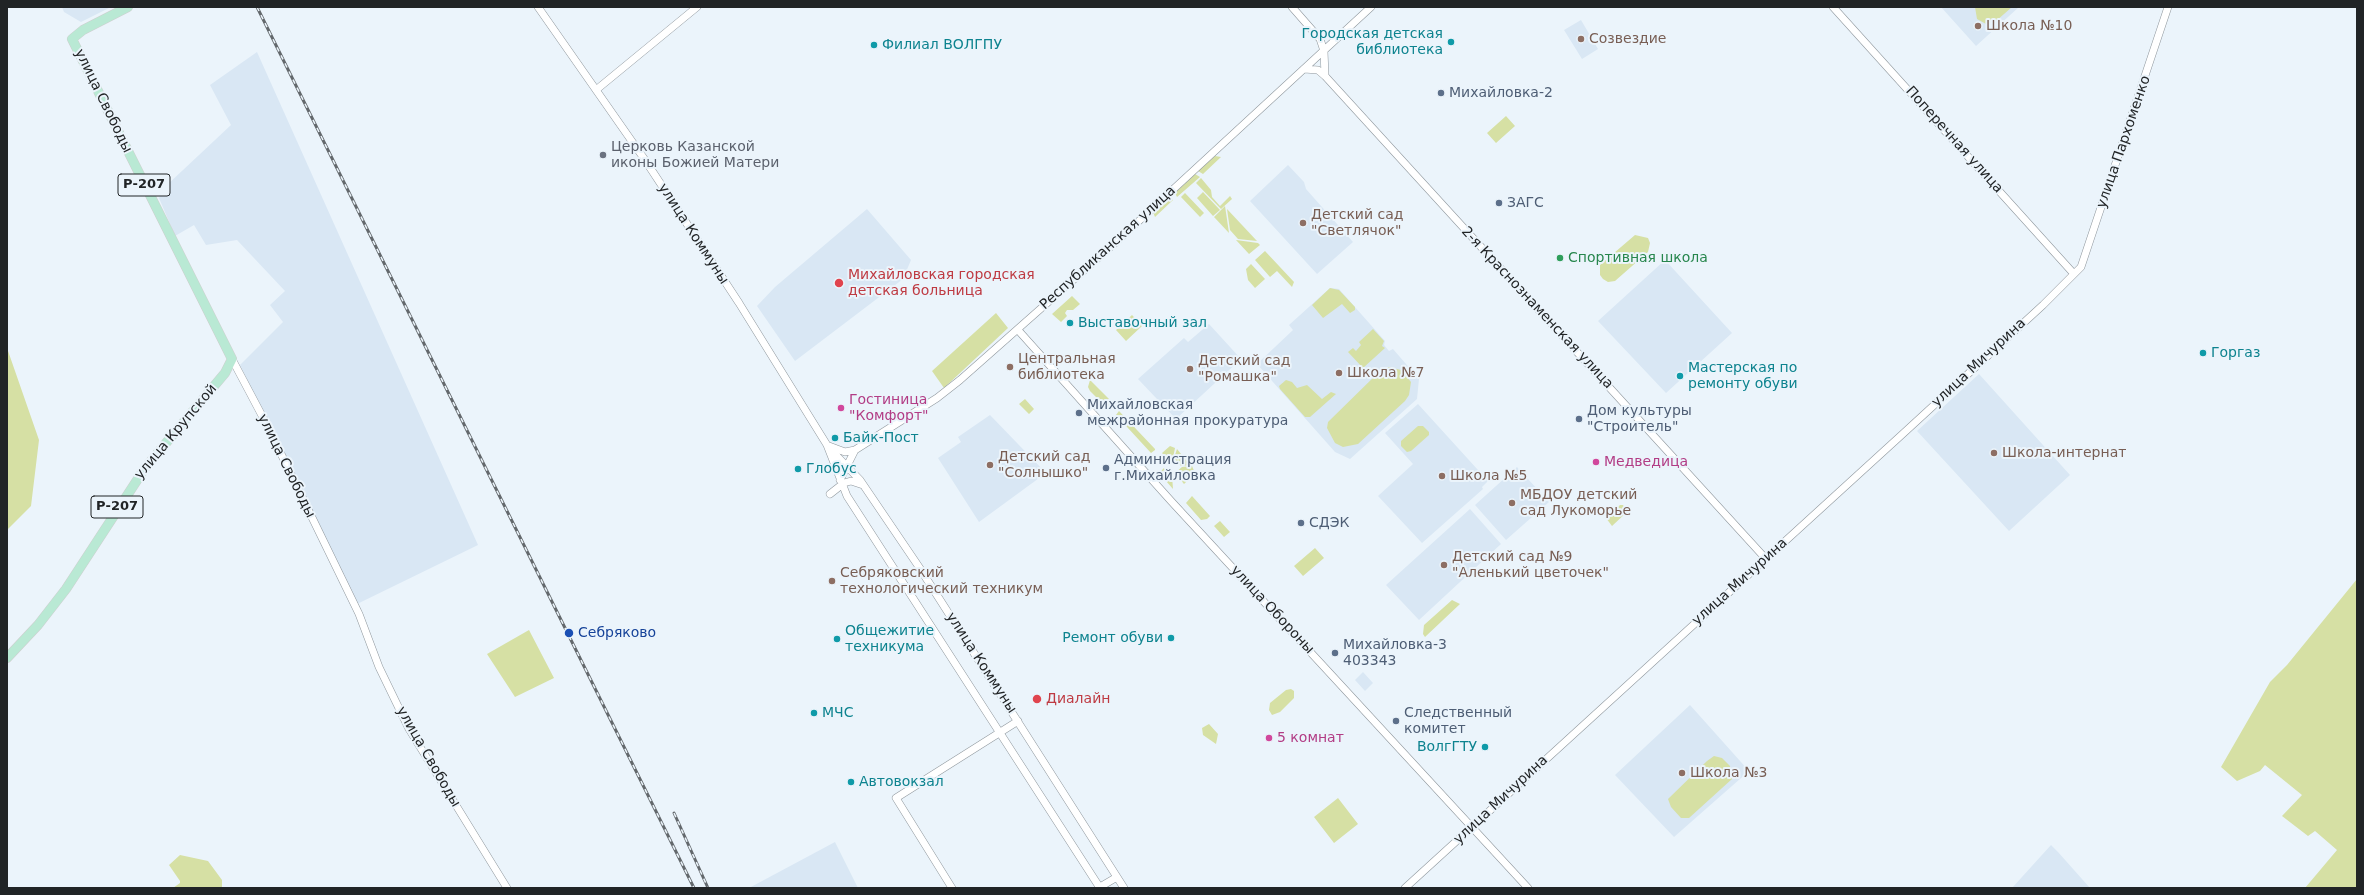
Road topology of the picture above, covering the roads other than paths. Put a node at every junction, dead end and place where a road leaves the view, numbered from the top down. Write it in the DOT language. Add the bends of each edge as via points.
graph roads {
  1 [pos="128,7"];
  2 [pos="538,7"];
  3 [pos="697,7"];
  4 [pos="1292,7"];
  5 [pos="1371,7"];
  6 [pos="1833,7"];
  7 [pos="2168,7"];
  8 [pos="1320,39"];
  9 [pos="1336,40"];
  10 [pos="1324,51"];
  11 [pos="1304,69"];
  12 [pos="1325,76"];
  13 [pos="596,90"];
  14 [pos="2074,274"];
  15 [pos="1018,330"];
  16 [pos="232,360"];
  17 [pos="827,445"];
  18 [pos="855,450"];
  19 [pos="846,467"];
  20 [pos="841,482"];
  21 [pos="863,485"];
  22 [pos="847,496"];
  23 [pos="1766,559"];
  24 [pos="7,658"];
  25 [pos="1018,721"];
  26 [pos="1001,732"];
  27 [pos="1472,826"];
  28 [pos="1117,877"];
  29 [pos="507,888"];
  30 [pos="952,888"];
  31 [pos="1100,888"];
  32 [pos="1124,888"];
  33 [pos="1405,888"];
  34 [pos="1528,888"];
  1 -- 16 [label="main road, улица Свободы / Р-207" via="83,30 72,39"];
  2 -- 13 [label="street, улица Коммуны"];
  3 -- 13 [label="street"];
  4 -- 8 [label="street"];
  5 -- 9 [label="street, Республиканская улица"];
  6 -- 14 [label="street, Поперечная улица"];
  7 -- 14 [label="street, улица Пархоменко" via="2081,267"];
  8 -- 9 [label="street"];
  8 -- 10 [label="street"];
  9 -- 10 [label="street, Республиканская улица"];
  10 -- 11 [label="street, Республиканская улица"];
  10 -- 12 [label="street"];
  11 -- 12 [label="street" via="1318,70"];
  11 -- 15 [label="street, Республиканская улица"];
  12 -- 23 [label="street, 2-я Краснознаменская улица"];
  13 -- 17 [label="street, улица Коммуны" via="730,290"];
  14 -- 23 [label="street, улица Мичурина"];
  15 -- 18 [label="street, Республиканская улица" via="937,398"];
  15 -- 27 [label="street, улица Обороны" via="1176,506"];
  16 -- 24 [label="main road, улица Крупской / Р-207" via="225,373 144,468 66,589"];
  16 -- 29 [label="street, улица Свободы" via="268,427 359,614 408,729"];
  17 -- 18 [label="street" via="845,452"];
  17 -- 19 [label="street, улица Коммуны"];
  17 -- 20 [label="street, улица Коммуны"];
  18 -- 19 [label="street, Республиканская улица"];
  19 -- 20 [label="street, Республиканская улица"];
  19 -- 21 [label="street, улица Коммуны"];
  20 -- 21 [label="street" via="851,481"];
  20 -- 22 [label="street, улица Коммуны"];
  20 -- 22 [label="street, Республиканская улица" via="830,494 839,493"];
  21 -- 22 [label="street" via="852,486 848,489"];
  21 -- 25 [label="street, улица Коммуны"];
  22 -- 26 [label="street, улица Коммуны"];
  23 -- 27 [label="street, улица Мичурина"];
  25 -- 26 [label="street"];
  25 -- 28 [label="street, улица Коммуны"];
  26 -- 30 [label="street" via="896,798"];
  26 -- 31 [label="street, улица Коммуны"];
  27 -- 33 [label="street, улица Мичурина"];
  27 -- 34 [label="street, улица Обороны"];
  28 -- 31 [label="street"];
  28 -- 32 [label="street, улица Коммуны"];
}
